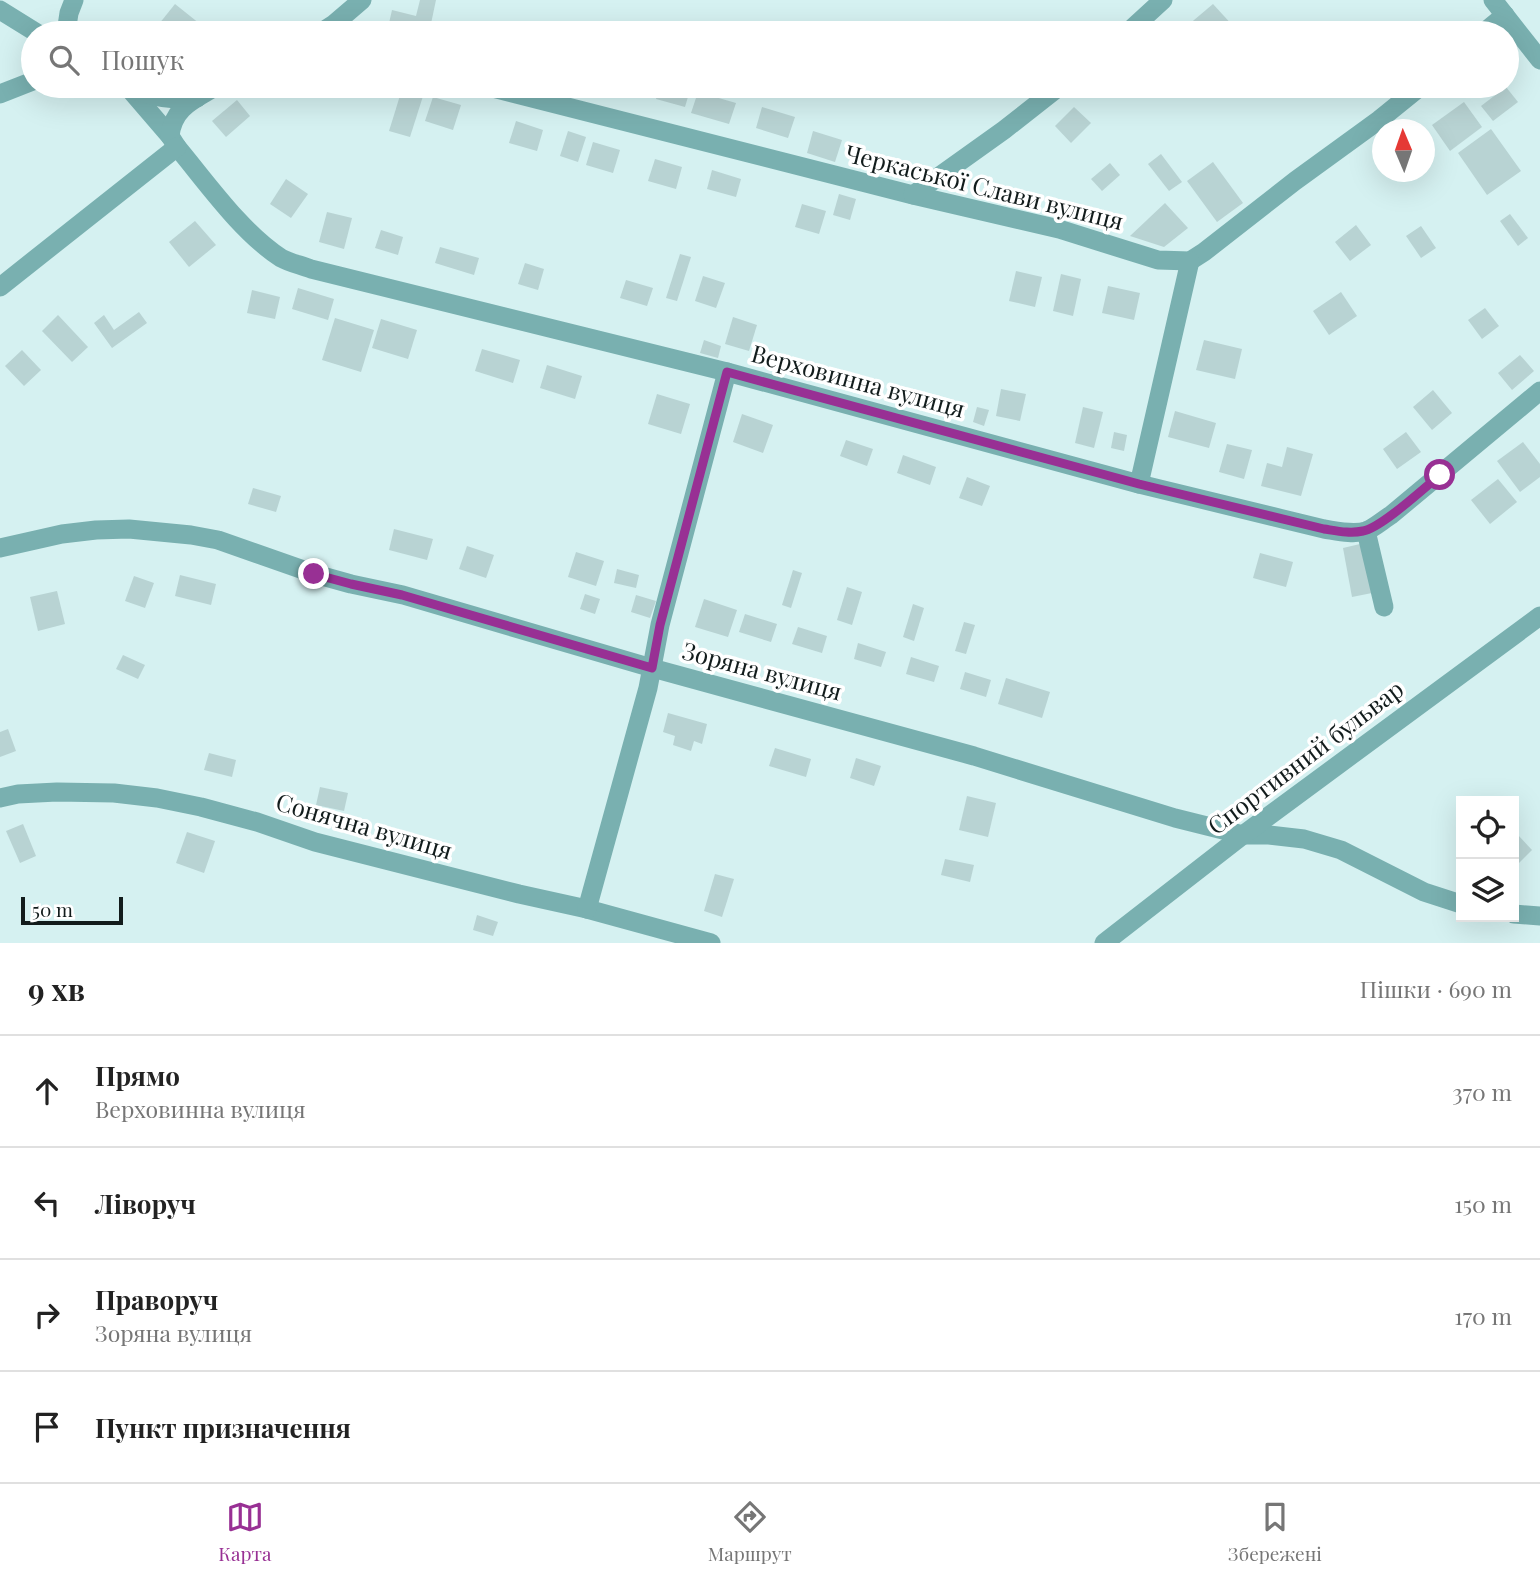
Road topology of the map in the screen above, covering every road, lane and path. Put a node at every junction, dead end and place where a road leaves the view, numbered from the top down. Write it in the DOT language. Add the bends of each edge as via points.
graph roads {
  1 [pos="74,0"];
  2 [pos="362,0"];
  3 [pos="1163,0"];
  4 [pos="0,10"];
  5 [pos="68,21"];
  6 [pos="338,21"];
  7 [pos="1141,21"];
  8 [pos="21,23"];
  9 [pos="1519,33"];
  10 [pos="1540,60"];
  11 [pos="21,86"];
  12 [pos="0,94"];
  13 [pos="138,98"];
  14 [pos="161,98"];
  15 [pos="198,98"];
  16 [pos="532,98"];
  17 [pos="1045,98"];
  18 [pos="1406,98"];
  19 [pos="174,142"];
  20 [pos="913,195"];
  21 [pos="1190,261"];
  22 [pos="0,288"];
  23 [pos="727,372"];
  24 [pos="1540,391"];
  25 [pos="1139,484"];
  26 [pos="1366,531"];
  27 [pos="0,548"];
  28 [pos="1384,607"];
  29 [pos="1540,616"];
  30 [pos="652,668"];
  31 [pos="0,798"];
  32 [pos="1243,835"];
  33 [pos="1456,902"];
  34 [pos="587,909"];
  35 [pos="1519,914"];
  36 [pos="1540,916"];
  37 [pos="711,943"];
  38 [pos="1104,943"];
  1 -- 5 [label="street"];
  2 -- 6 [label="street"];
  3 -- 7 [label="street"];
  4 -- 8 [label="street"];
  9 -- 10 [label="street"];
  11 -- 12 [label="street"];
  13 -- 19 [label="street, Верховинна вулиця"];
  14 -- 15 [label="street"];
  15 -- 19 [label="street" via="182,107 173,121"];
  16 -- 20 [label="street, Черкаської Слави вулиця"];
  17 -- 20 [label="street"];
  18 -- 21 [label="street"];
  19 -- 22 [label="street"];
  19 -- 23 [label="street, Верховинна вулиця" via="249,233 284,260"];
  20 -- 21 [label="street, Черкаської Слави вулиця" via="1059,229 1158,260"];
  21 -- 25 [label="street"];
  23 -- 25 [label="street, Верховинна вулиця"];
  23 -- 30 [label="street"];
  24 -- 26 [label="street"];
  25 -- 26 [label="street, Верховинна вулиця" via="1324,529"];
  26 -- 28 [label="street"];
  27 -- 30 [label="street, Зоряна вулиця" via="96,530 191,535"];
  29 -- 32 [label="street, Спортивний бульвар"];
  30 -- 32 [label="street, Зоряна вулиця"];
  30 -- 34 [label="street"];
  31 -- 34 [label="street, Сонячна вулиця" via="57,792 157,798 429,872"];
  32 -- 33 [label="street, Зоряна вулиця" via="1304,839 1341,849 1424,892"];
  32 -- 38 [label="street, Спортивний бульвар"];
  34 -- 37 [label="street, Сонячна вулиця"];
  35 -- 36 [label="street"];
}
